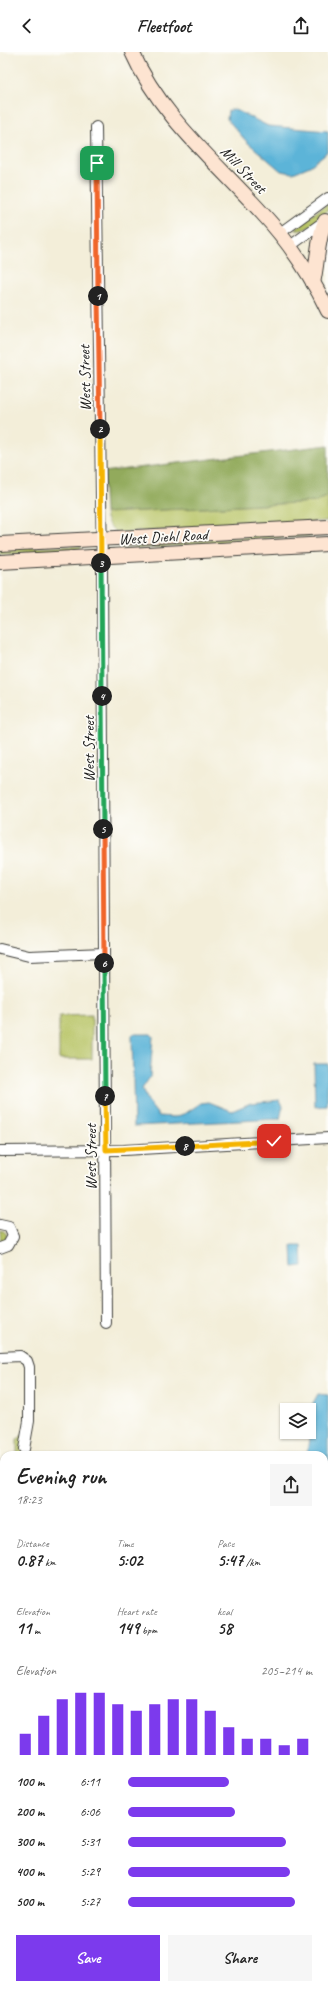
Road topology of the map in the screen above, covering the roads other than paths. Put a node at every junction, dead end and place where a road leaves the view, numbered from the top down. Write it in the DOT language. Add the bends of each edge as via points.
graph roads {
  1 [pos="132,52"];
  2 [pos="96,127"];
  3 [pos="328,198"];
  4 [pos="326,220"];
  5 [pos="280,233"];
  6 [pos="290,246"];
  7 [pos="313,282"];
  8 [pos="328,311"];
  9 [pos="328,527"];
  10 [pos="101,539"];
  11 [pos="0,544"];
  12 [pos="328,544"];
  13 [pos="101,556"];
  14 [pos="0,562"];
  15 [pos="0,949"];
  16 [pos="104,953"];
  17 [pos="328,1138"];
  18 [pos="0,1150"];
  19 [pos="106,1150"];
  20 [pos="0,1225"];
  21 [pos="0,1248"];
  22 [pos="106,1323"];
  23 [pos="0,1357"];
  24 [pos="24,1450"];
  1 -- 5 [label="street, Mill Street" via="157,94 189,137"];
  2 -- 10 [label="street, West Street"];
  3 -- 5 [label="street"];
  4 -- 6 [label="street"];
  4 -- 7 [label="street" via="317,246 317,266"];
  5 -- 6 [label="street, Mill Street"];
  6 -- 7 [label="street, Mill Street"];
  7 -- 8 [label="street, Mill Street"];
  9 -- 10 [label="street, West Diehl Road"];
  10 -- 11 [label="street, West Diehl Road"];
  10 -- 13 [label="street, West Street"];
  12 -- 13 [label="street, West Diehl Road"];
  13 -- 14 [label="street, West Diehl Road"];
  13 -- 16 [label="street, West Street"];
  15 -- 16 [label="street" via="29,956"];
  16 -- 19 [label="street, West Street"];
  17 -- 19 [label="street"];
  18 -- 19 [label="street"];
  19 -- 22 [label="street, West Street"];
  20 -- 21 [label="street" via="9,1227 13,1236 8,1245"];
  23 -- 24 [label="street" via="24,1357 29,1367 29,1421"];
}
